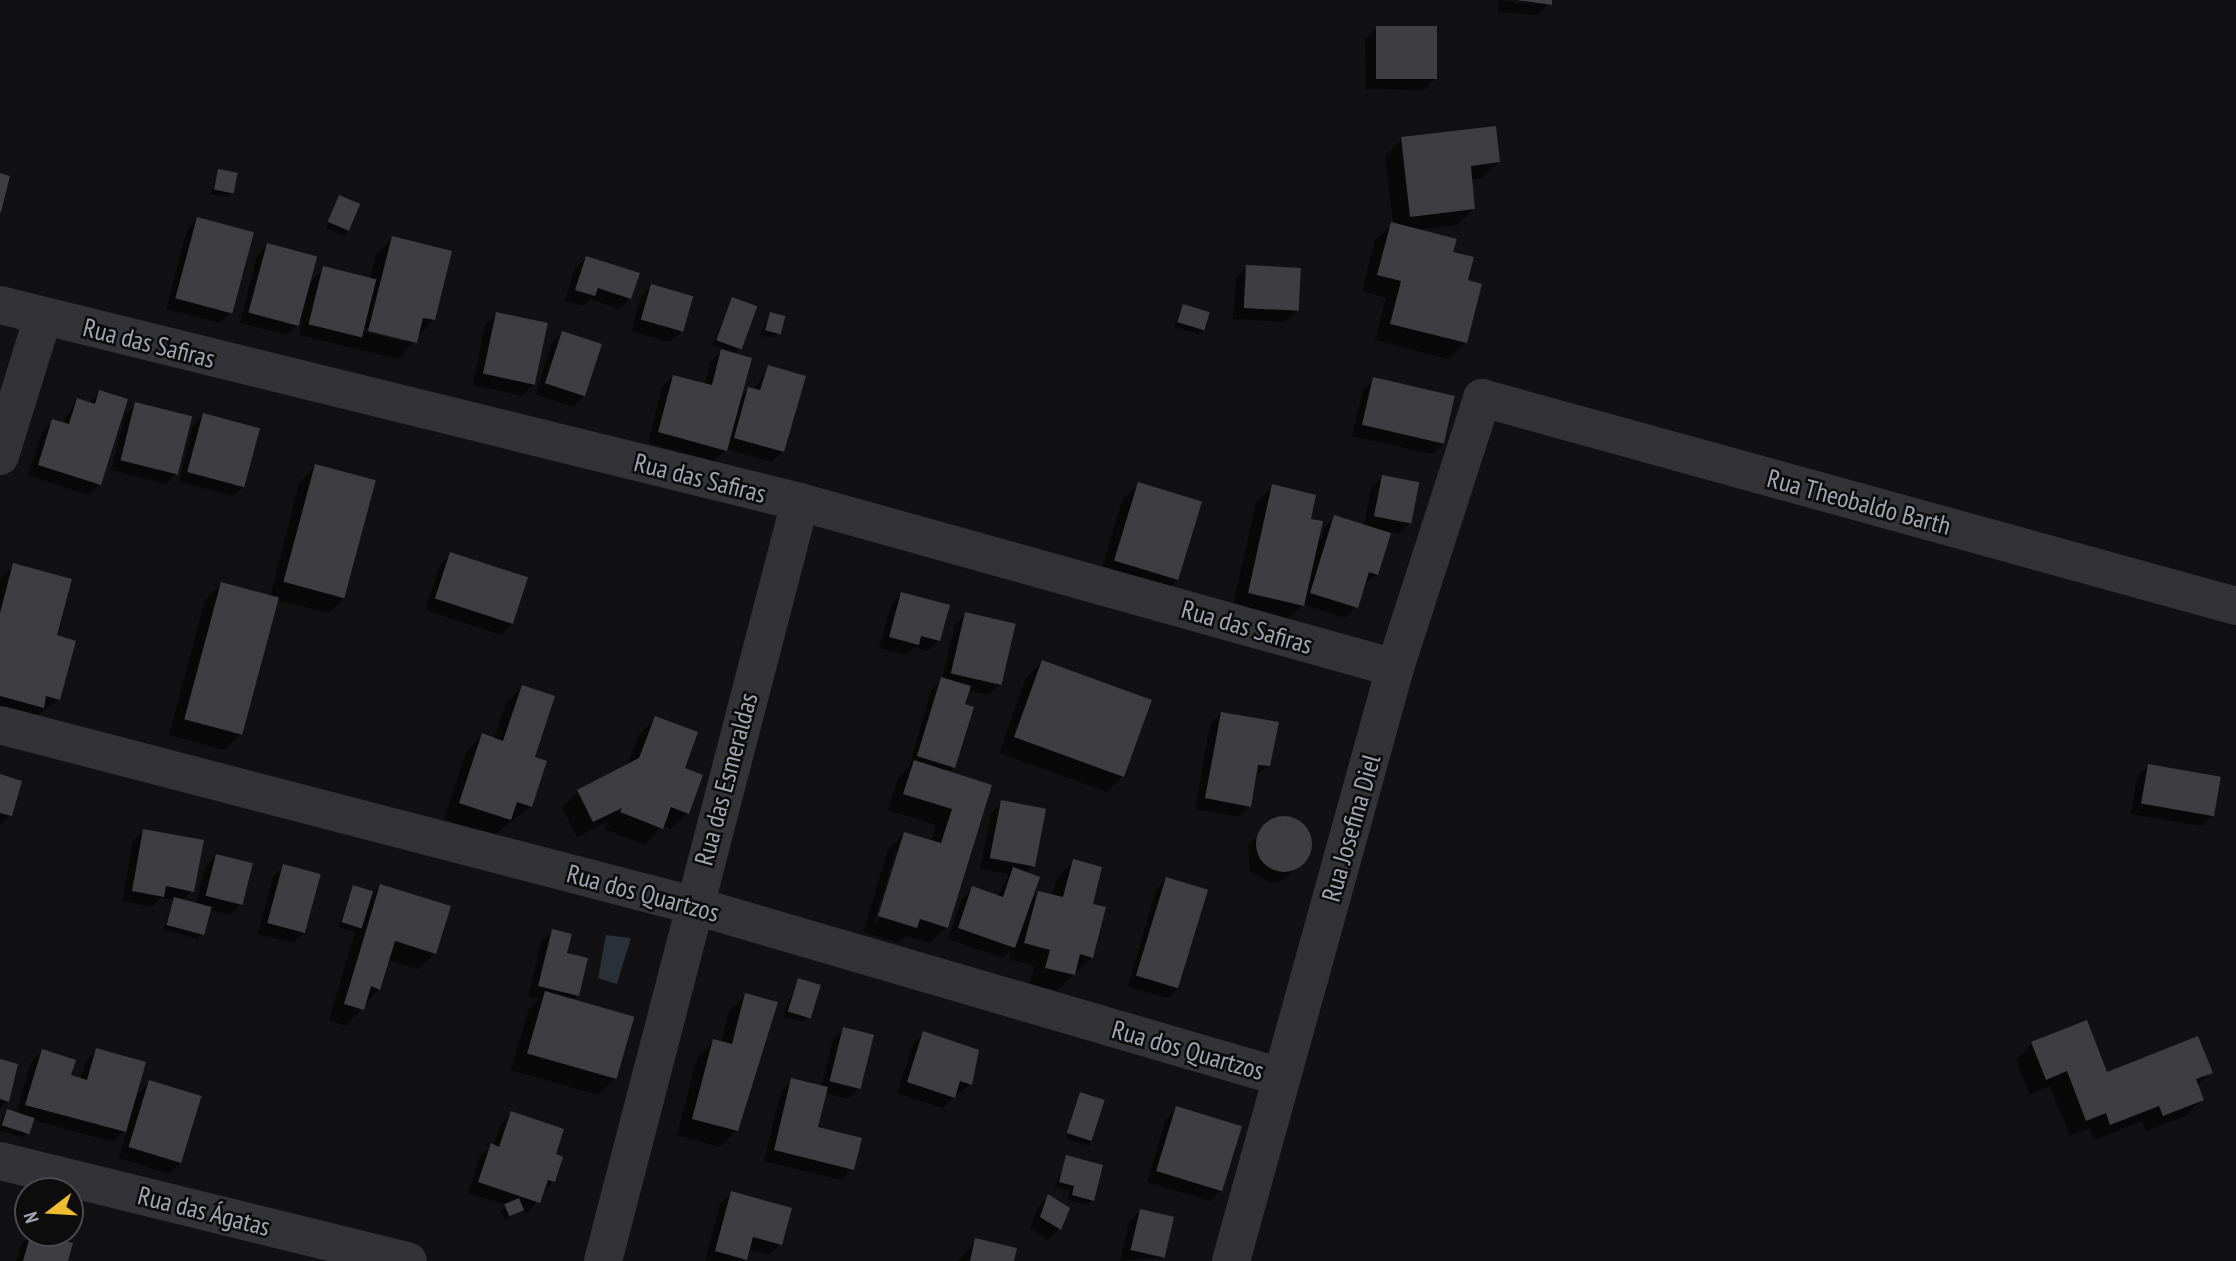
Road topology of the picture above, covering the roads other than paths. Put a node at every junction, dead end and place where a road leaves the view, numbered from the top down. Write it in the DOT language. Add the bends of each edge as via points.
graph roads {
  1 [pos="0,305"];
  2 [pos="43,317"];
  3 [pos="1482,398"];
  4 [pos="0,456"];
  5 [pos="800,502"];
  6 [pos="2236,606"];
  7 [pos="1395,668"];
  8 [pos="0,725"];
  9 [pos="692,905"];
  10 [pos="1281,1077"];
  11 [pos="0,1161"];
  12 [pos="408,1261"];
  13 [pos="603,1261"];
  14 [pos="1231,1261"];
  1 -- 2 [label="street, Rua das Safiras"];
  2 -- 4 [label="street"];
  2 -- 5 [label="street, Rua das Safiras"];
  3 -- 6 [label="street, Rua Theobaldo Barth"];
  3 -- 7 [label="street, Rua Josefina Diel"];
  5 -- 7 [label="street, Rua das Safiras"];
  5 -- 9 [label="street, Rua das Esmeraldas"];
  7 -- 10 [label="street, Rua Josefina Diel"];
  8 -- 9 [label="street, Rua dos Quartzos"];
  9 -- 10 [label="street, Rua dos Quartzos"];
  9 -- 13 [label="street, Rua das Esmeraldas"];
  10 -- 14 [label="street, Rua Josefina Diel"];
  11 -- 12 [label="street, Rua das Ágatas"];
}
